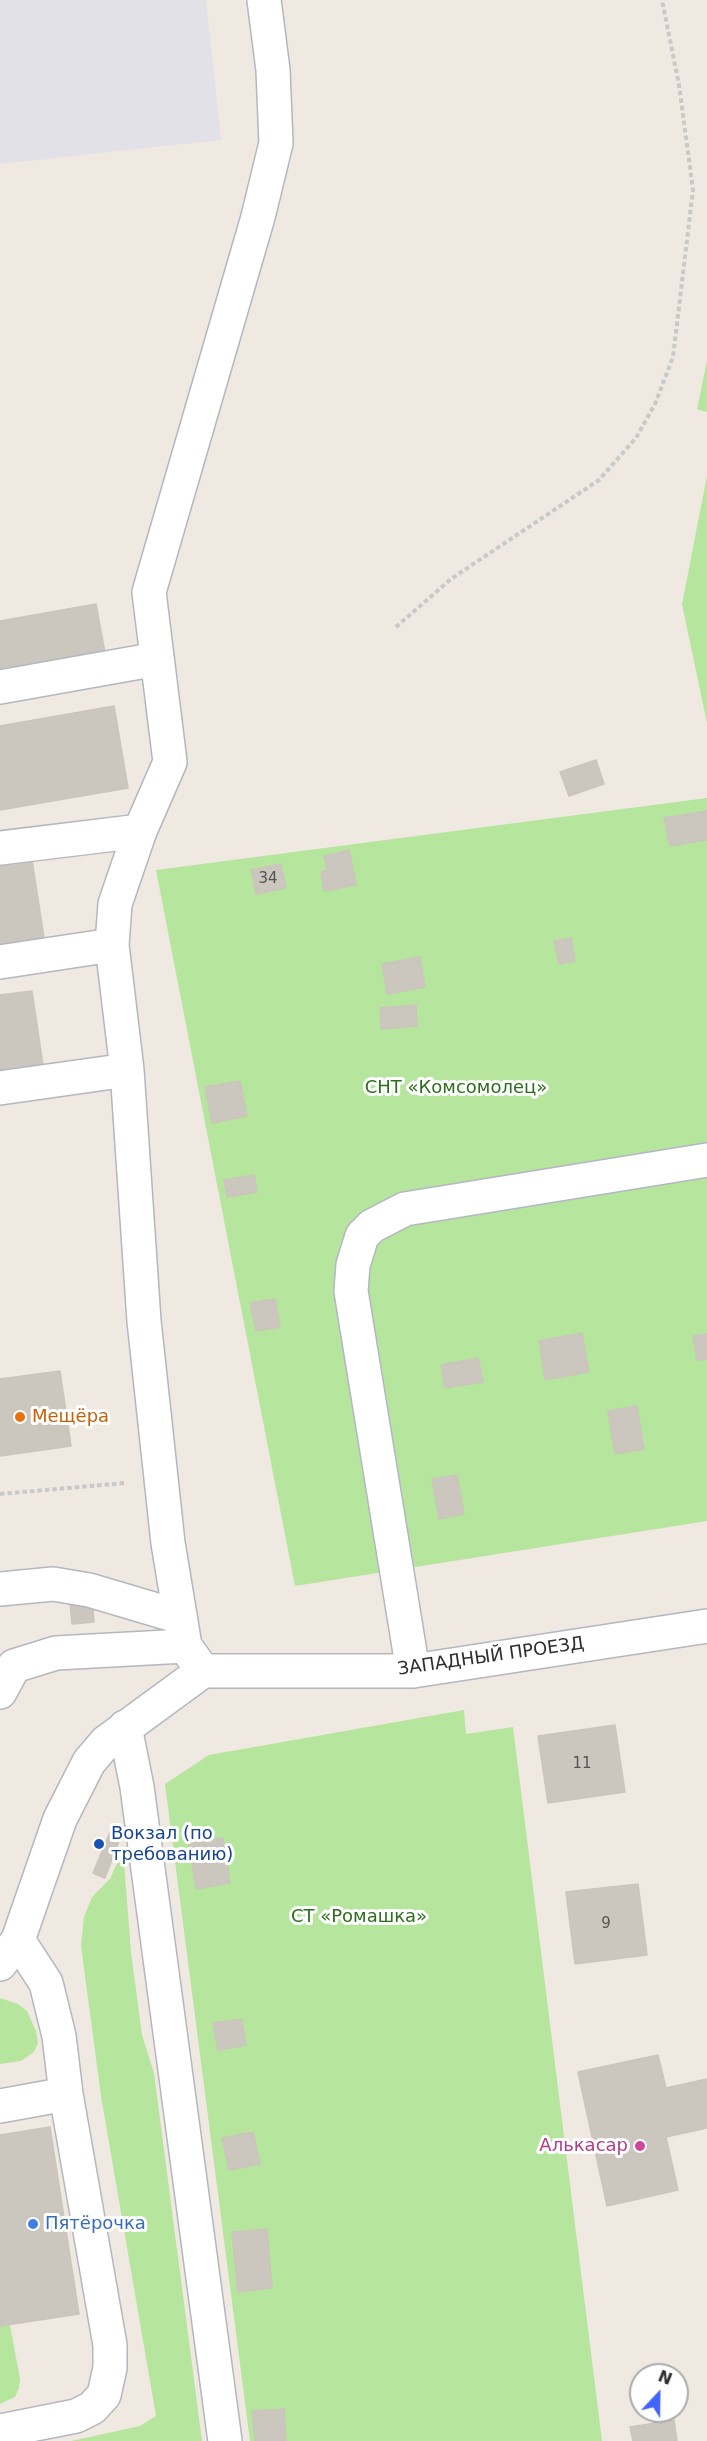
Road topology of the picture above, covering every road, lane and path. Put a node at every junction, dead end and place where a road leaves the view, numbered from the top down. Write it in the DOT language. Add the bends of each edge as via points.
graph roads {
  1 [pos="264,0"];
  2 [pos="662,0"];
  3 [pos="396,627"];
  4 [pos="157,659"];
  5 [pos="0,687"];
  6 [pos="140,831"];
  7 [pos="0,848"];
  8 [pos="112,945"];
  9 [pos="0,963"];
  10 [pos="127,1070"];
  11 [pos="0,1088"];
  12 [pos="707,1160"];
  13 [pos="127,1493"];
  14 [pos="0,1494"];
  15 [pos="0,1589"];
  16 [pos="707,1626"];
  17 [pos="189,1645"];
  18 [pos="413,1671"];
  19 [pos="5,1675"];
  20 [pos="125,1727"];
  21 [pos="9,1952"];
  22 [pos="66,2094"];
  23 [pos="0,2106"];
  24 [pos="0,2431"];
  25 [pos="225,2441"];
  1 -- 4 [label="street" via="273,70 276,143 149,592"];
  2 -- 3 [label="path" via="679,85 693,190 673,357 655,404 636,438 598,480 451,579"];
  4 -- 5 [label="street"];
  4 -- 6 [label="street" via="170,762"];
  6 -- 7 [label="street"];
  6 -- 8 [label="street" via="115,904"];
  8 -- 9 [label="street"];
  8 -- 10 [label="street"];
  10 -- 11 [label="street"];
  10 -- 17 [label="street" via="144,1321 168,1543"];
  12 -- 18 [label="street" via="405,1209 372,1226 362,1236 353,1265 351,1291"];
  13 -- 14 [label="path" via="126,1483"];
  15 -- 17 [label="street" via="53,1584 89,1590"];
  16 -- 18 [label="street, ЗАПАДНЫЙ ПРОЕЗД"];
  17 -- 18 [label="street, ЗАПАДНЫЙ ПРОЕЗД"];
  17 -- 19 [label="street" via="56,1653"];
  17 -- 20 [label="street"];
  20 -- 21 [label="street" via="89,1762 73,1790"];
  20 -- 25 [label="street" via="138,1787"];
  21 -- 22 [label="street" via="46,1983 59,2036"];
  22 -- 23 [label="street"];
  22 -- 24 [label="street" via="111,2368 104,2395 92,2408 76,2416"];
}
